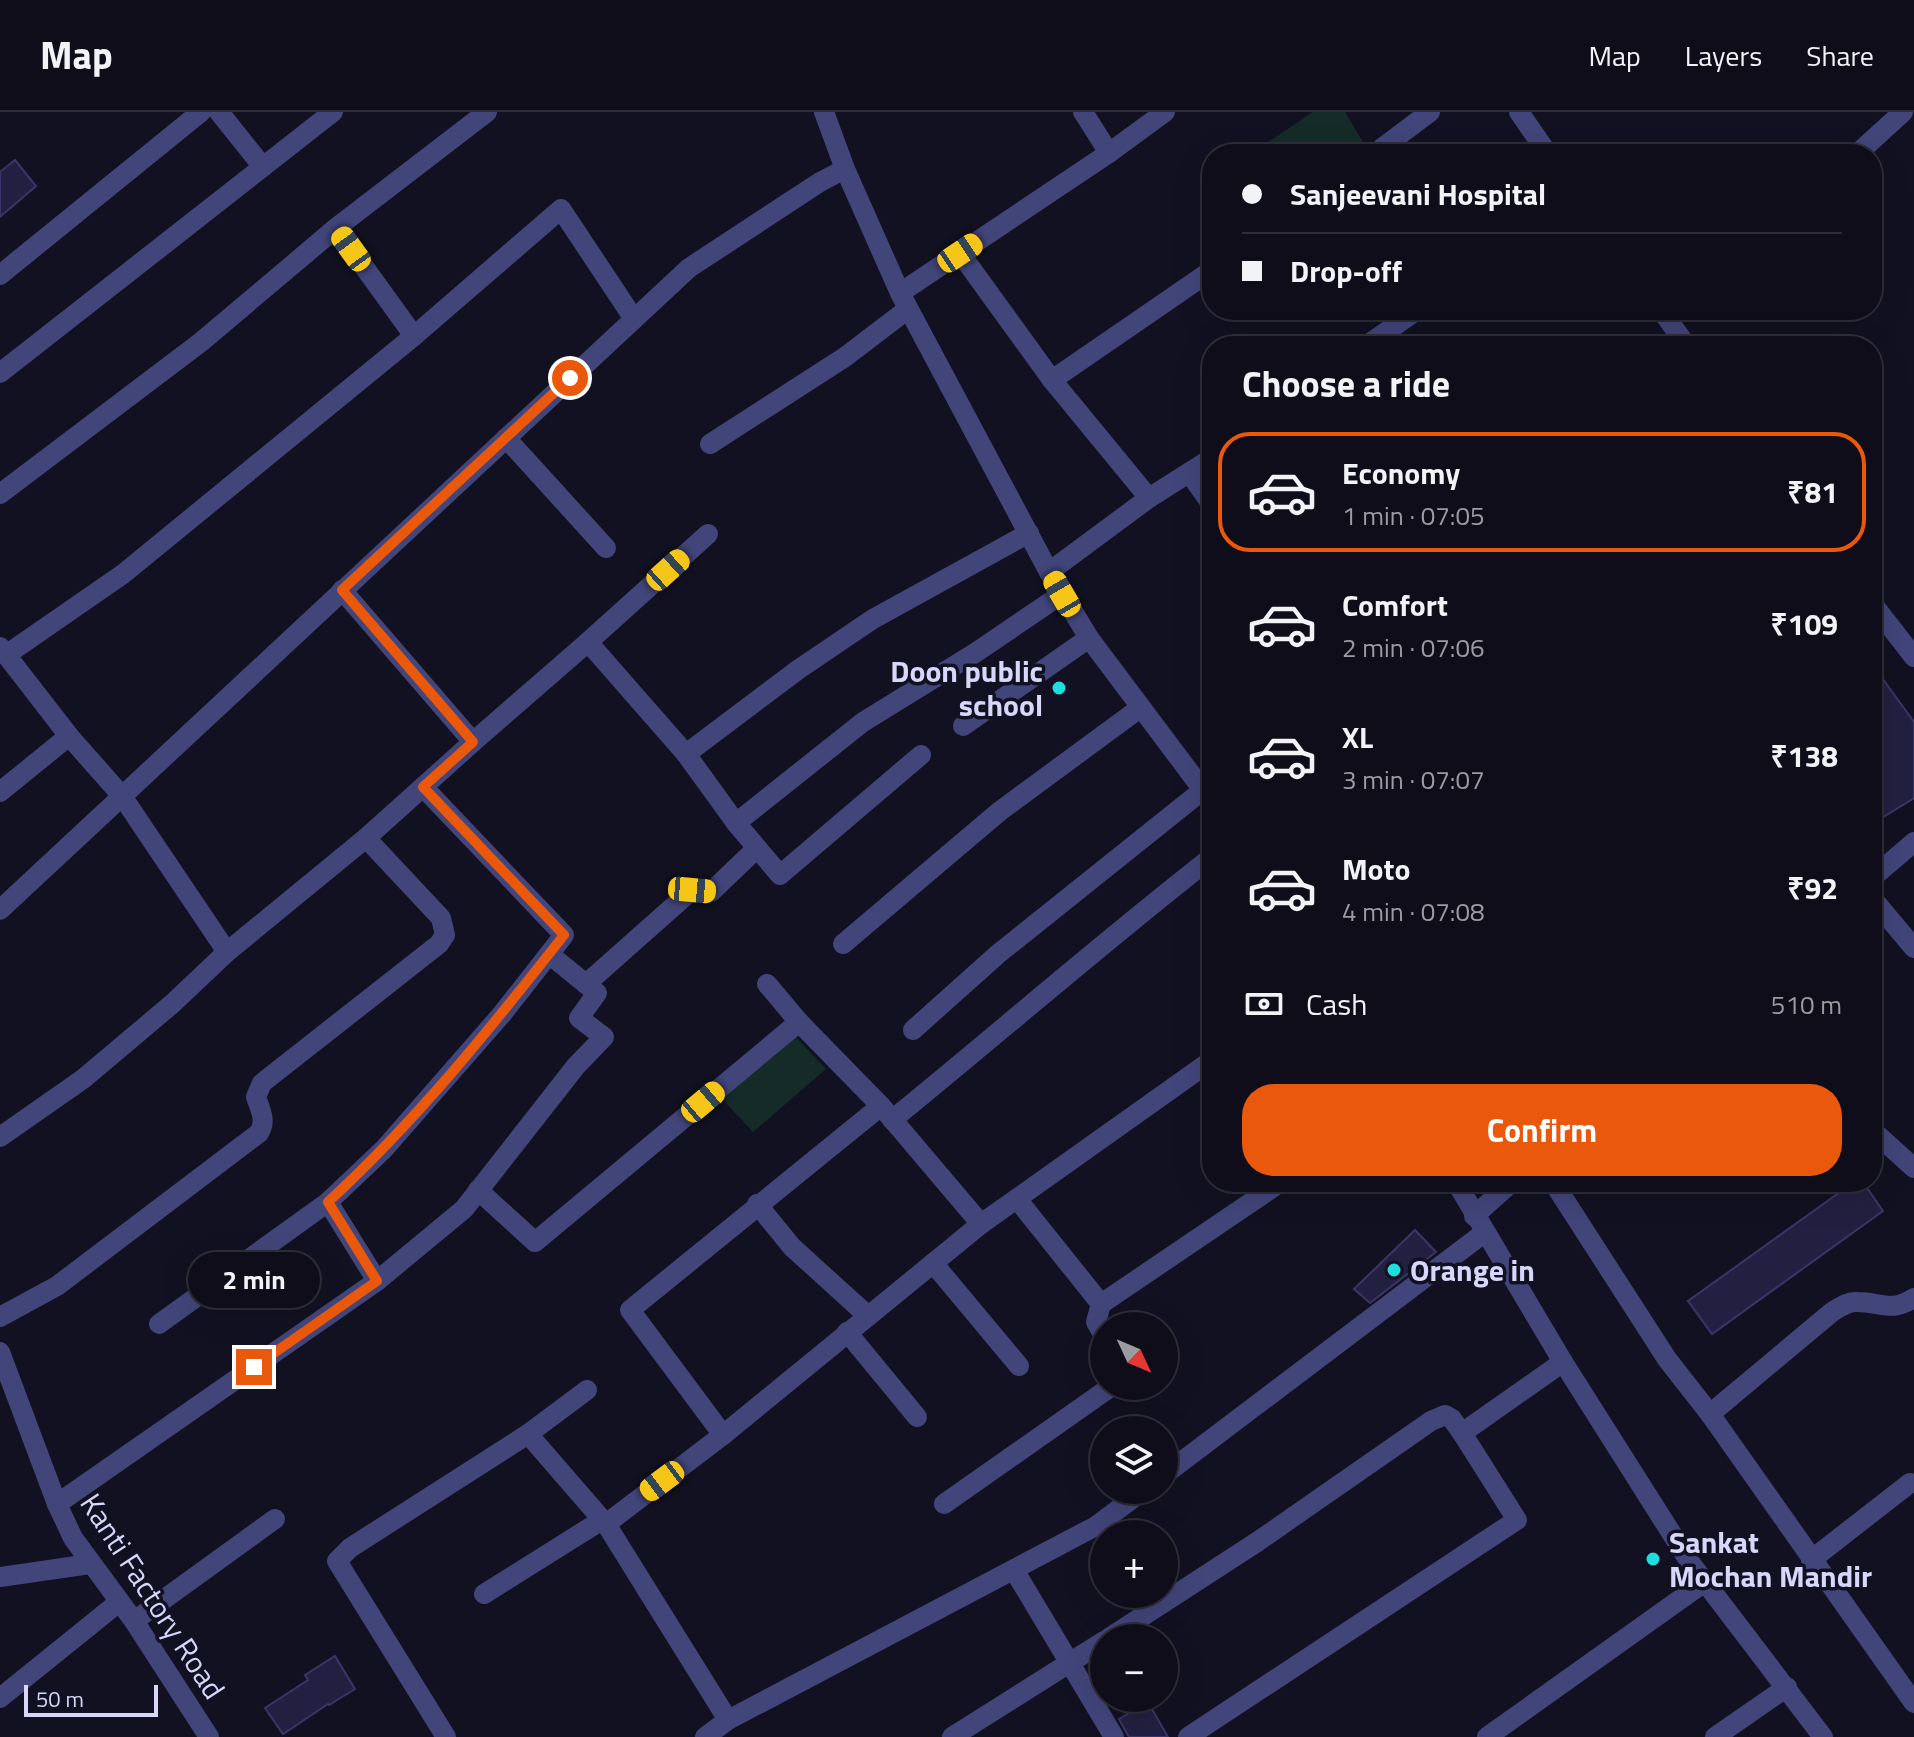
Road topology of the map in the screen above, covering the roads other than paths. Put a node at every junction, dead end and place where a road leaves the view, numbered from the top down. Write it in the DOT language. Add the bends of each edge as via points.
graph roads {
  1 [pos="201,112"];
  2 [pos="219,112"];
  3 [pos="333,112"];
  4 [pos="487,112"];
  5 [pos="824,112"];
  6 [pos="1083,112"];
  7 [pos="1165,112"];
  8 [pos="1430,112"];
  9 [pos="1519,112"];
  10 [pos="1893,115"];
  11 [pos="1387,144"];
  12 [pos="1541,144"];
  13 [pos="1866,144"];
  14 [pos="1109,153"];
  15 [pos="263,167"];
  16 [pos="845,169"];
  17 [pos="336,228"];
  18 [pos="960,253"];
  19 [pos="0,275"];
  20 [pos="1202,277"];
  21 [pos="904,301"];
  22 [pos="634,319"];
  23 [pos="1403,320"];
  24 [pos="414,336"];
  25 [pos="1380,336"];
  26 [pos="0,373"];
  27 [pos="1052,380"];
  28 [pos="506,438"];
  29 [pos="710,444"];
  30 [pos="1202,465"];
  31 [pos="1190,474"];
  32 [pos="1202,491"];
  33 [pos="0,494"];
  34 [pos="1149,498"];
  35 [pos="1029,533"];
  36 [pos="708,534"];
  37 [pos="606,548"];
  38 [pos="1049,572"];
  39 [pos="342,590"];
  40 [pos="1062,594"];
  41 [pos="1882,630"];
  42 [pos="1089,638"];
  43 [pos="588,642"];
  44 [pos="3,651"];
  45 [pos="1914,657"];
  46 [pos="1140,708"];
  47 [pos="963,726"];
  48 [pos="69,736"];
  49 [pos="473,742"];
  50 [pos="686,754"];
  51 [pos="921,755"];
  52 [pos="423,787"];
  53 [pos="1202,789"];
  54 [pos="0,792"];
  55 [pos="122,796"];
  56 [pos="1202,800"];
  57 [pos="736,823"];
  58 [pos="366,838"];
  59 [pos="1914,842"];
  60 [pos="757,848"];
  61 [pos="1202,865"];
  62 [pos="1882,869"];
  63 [pos="0,910"];
  64 [pos="1882,910"];
  65 [pos="843,944"];
  66 [pos="1914,948"];
  67 [pos="227,952"];
  68 [pos="549,954"];
  69 [pos="586,984"];
  70 [pos="767,984"];
  71 [pos="799,1022"];
  72 [pos="913,1030"];
  73 [pos="1202,1067"];
  74 [pos="887,1113"];
  75 [pos="0,1137"];
  76 [pos="1882,1139"];
  77 [pos="1914,1168"];
  78 [pos="478,1190"];
  79 [pos="1266,1192"];
  80 [pos="1461,1192"];
  81 [pos="1504,1192"];
  82 [pos="1559,1192"];
  83 [pos="1017,1199"];
  84 [pos="328,1202"];
  85 [pos="757,1204"];
  86 [pos="981,1224"];
  87 [pos="1479,1224"];
  88 [pos="933,1263"];
  89 [pos="377,1281"];
  90 [pos="1914,1298"];
  91 [pos="1101,1304"];
  92 [pos="1099,1312"];
  93 [pos="867,1315"];
  94 [pos="0,1317"];
  95 [pos="159,1324"];
  96 [pos="847,1332"];
  97 [pos="0,1352"];
  98 [pos="1563,1362"];
  99 [pos="1019,1366"];
  100 [pos="587,1390"];
  101 [pos="1092,1400"];
  102 [pos="1710,1414"];
  103 [pos="917,1417"];
  104 [pos="1462,1433"];
  105 [pos="528,1434"];
  106 [pos="723,1435"];
  107 [pos="1178,1464"];
  108 [pos="1910,1483"];
  109 [pos="57,1504"];
  110 [pos="944,1504"];
  111 [pos="1125,1504"];
  112 [pos="275,1519"];
  113 [pos="604,1522"];
  114 [pos="1811,1560"];
  115 [pos="90,1564"];
  116 [pos="1014,1570"];
  117 [pos="0,1577"];
  118 [pos="1706,1581"];
  119 [pos="484,1594"];
  120 [pos="119,1602"];
  121 [pos="134,1621"];
  122 [pos="1131,1624"];
  123 [pos="1090,1650"];
  124 [pos="1070,1663"];
  125 [pos="1787,1687"];
  126 [pos="0,1698"];
  127 [pos="1914,1703"];
  128 [pos="728,1720"];
  129 [pos="209,1737"];
  130 [pos="446,1737"];
  131 [pos="705,1737"];
  132 [pos="952,1737"];
  133 [pos="1114,1737"];
  134 [pos="1188,1737"];
  135 [pos="1487,1737"];
  136 [pos="1715,1737"];
  137 [pos="1823,1737"];
  1 -- 19 [label="street"];
  2 -- 15 [label="street"];
  3 -- 15 [label="street"];
  4 -- 17 [label="street"];
  5 -- 16 [label="street"];
  6 -- 14 [label="street"];
  7 -- 14 [label="street"];
  8 -- 11 [label="street"];
  9 -- 12 [label="street"];
  10 -- 13 [label="street"];
  14 -- 18 [label="street"];
  15 -- 26 [label="street"];
  16 -- 21 [label="street"];
  16 -- 22 [label="street" via="689,268"];
  17 -- 24 [label="street"];
  17 -- 33 [label="street" via="201,342"];
  18 -- 21 [label="street"];
  18 -- 27 [label="street"];
  20 -- 27 [label="street"];
  21 -- 29 [label="street" via="845,357"];
  21 -- 35 [label="street"];
  22 -- 24 [label="street" via="561,209"];
  22 -- 28 [label="street"];
  23 -- 25 [label="street"];
  24 -- 44 [label="street" via="123,574"];
  27 -- 34 [label="street"];
  28 -- 37 [label="street"];
  28 -- 39 [label="street"];
  30 -- 31 [label="street"];
  31 -- 32 [label="street"];
  31 -- 34 [label="street"];
  34 -- 38 [label="street"];
  35 -- 38 [label="street"];
  35 -- 50 [label="street" via="873,619"];
  36 -- 43 [label="street"];
  38 -- 40 [label="street"];
  39 -- 49 [label="street"];
  39 -- 55 [label="street"];
  40 -- 42 [label="street"];
  40 -- 57 [label="street" via="863,722"];
  41 -- 45 [label="street"];
  42 -- 46 [label="street"];
  42 -- 47 [label="street"];
  43 -- 49 [label="street"];
  43 -- 50 [label="street"];
  44 -- 48 [label="street"];
  46 -- 53 [label="street"];
  46 -- 65 [label="street" via="1000,811"];
  48 -- 54 [label="street"];
  48 -- 55 [label="street"];
  49 -- 52 [label="street"];
  50 -- 57 [label="street"];
  51 -- 60 [label="street" via="780,875"];
  52 -- 58 [label="street"];
  52 -- 68 [label="street" via="564,935"];
  55 -- 63 [label="street"];
  55 -- 67 [label="street"];
  56 -- 72 [label="street" via="998,954"];
  57 -- 60 [label="street"];
  58 -- 67 [label="street"];
  58 -- 94 [label="street" via="441,918 445,935 439,944 262,1083 256,1097 264,1126 259,1133 57,1286"];
  59 -- 62 [label="street"];
  60 -- 69 [label="street" via="711,892 692,890"];
  61 -- 74 [label="street" via="1025,1011"];
  64 -- 66 [label="street"];
  67 -- 75 [label="street" via="83,1079"];
  68 -- 69 [label="street"];
  68 -- 84 [label="street" via="427,1102"];
  69 -- 78 [label="street" via="597,993 579,1018 604,1037"];
  70 -- 71 [label="street"];
  71 -- 74 [label="street"];
  71 -- 78 [label="street" via="535,1242"];
  73 -- 83 [label="street"];
  74 -- 85 [label="street"];
  74 -- 86 [label="street"];
  76 -- 77 [label="street"];
  78 -- 89 [label="street" via="464,1209"];
  79 -- 91 [label="street"];
  80 -- 87 [label="street"];
  81 -- 87 [label="street"];
  82 -- 102 [label="street" via="1667,1359"];
  83 -- 86 [label="street"];
  83 -- 91 [label="street"];
  84 -- 89 [label="street"];
  84 -- 95 [label="street"];
  85 -- 93 [label="street" via="792,1247"];
  85 -- 106 [label="street" via="630,1310"];
  86 -- 88 [label="street"];
  87 -- 98 [label="street"];
  87 -- 107 [label="street"];
  88 -- 93 [label="street"];
  88 -- 99 [label="street"];
  89 -- 109 [label="street"];
  90 -- 102 [label="street" via="1886,1307 1847,1303"];
  91 -- 92 [label="street"];
  93 -- 96 [label="street"];
  96 -- 103 [label="street"];
  96 -- 106 [label="street"];
  97 -- 109 [label="street, Kanti Factory Road"];
  98 -- 104 [label="street"];
  98 -- 118 [label="street"];
  100 -- 105 [label="street"];
  101 -- 110 [label="street"];
  102 -- 114 [label="street"];
  104 -- 122 [label="street" via="1445,1415 1431,1421"];
  104 -- 134 [label="street" via="1517,1520"];
  105 -- 113 [label="street"];
  105 -- 130 [label="street" via="337,1561"];
  106 -- 113 [label="street"];
  108 -- 114 [label="street"];
  109 -- 115 [label="street, Kanti Factory Road"];
  111 -- 116 [label="street"];
  112 -- 121 [label="street"];
  113 -- 119 [label="street"];
  113 -- 128 [label="street"];
  114 -- 127 [label="street"];
  115 -- 117 [label="street"];
  115 -- 120 [label="street, Kanti Factory Road"];
  116 -- 124 [label="street"];
  116 -- 128 [label="street"];
  118 -- 125 [label="street"];
  118 -- 135 [label="street"];
  120 -- 121 [label="street, Kanti Factory Road"];
  120 -- 126 [label="street"];
  121 -- 129 [label="street, Kanti Factory Road"];
  123 -- 124 [label="street"];
  124 -- 132 [label="street"];
  124 -- 133 [label="street"];
  125 -- 136 [label="street"];
  125 -- 137 [label="street"];
  128 -- 131 [label="street"];
}
